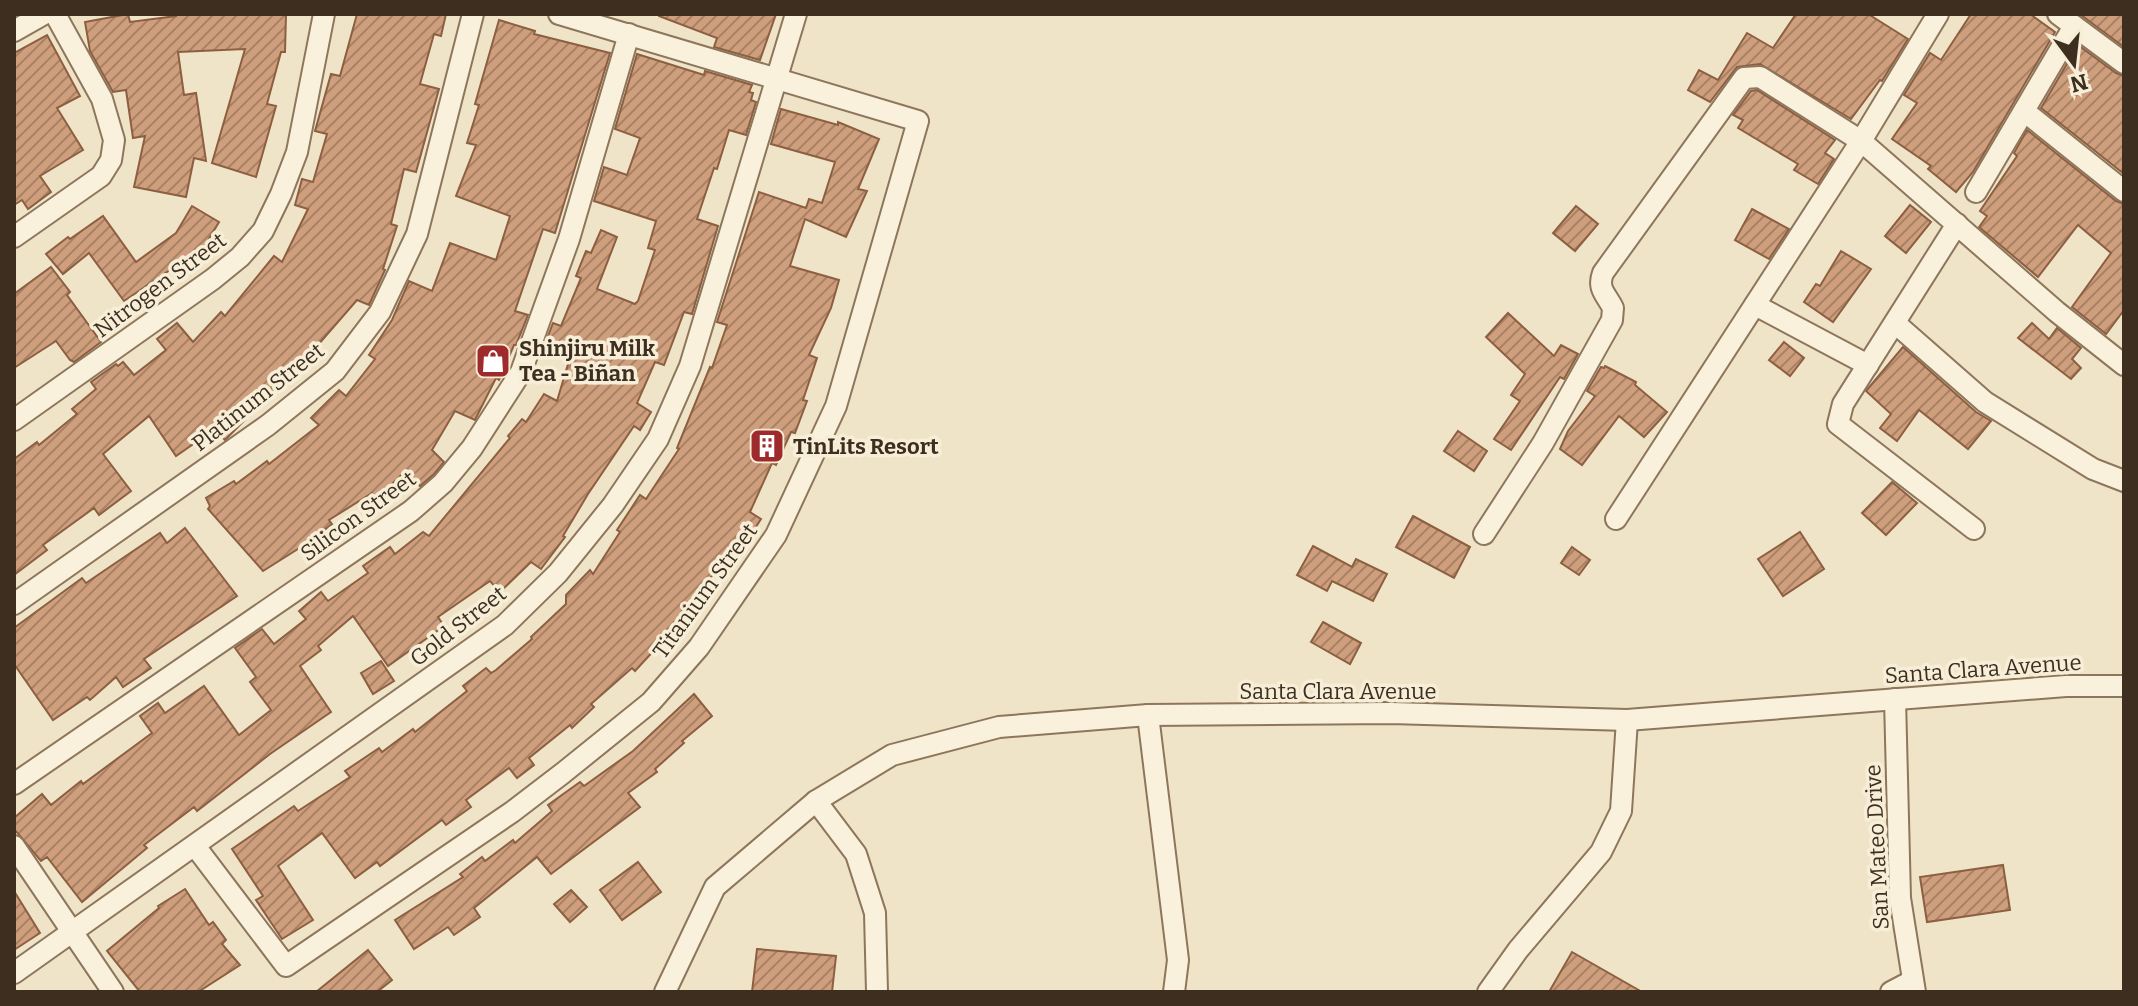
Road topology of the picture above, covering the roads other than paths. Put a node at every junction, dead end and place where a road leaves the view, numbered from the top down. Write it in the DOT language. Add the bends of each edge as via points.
graph roads {
  1 [pos="44,14"];
  2 [pos="55,14"];
  3 [pos="324,14"];
  4 [pos="473,14"];
  5 [pos="559,14"];
  6 [pos="796,14"];
  7 [pos="1938,14"];
  8 [pos="2066,20"];
  9 [pos="14,31"];
  10 [pos="629,34"];
  11 [pos="2124,63"];
  12 [pos="776,78"];
  13 [pos="2024,111"];
  14 [pos="1861,141"];
  15 [pos="2124,191"];
  16 [pos="1976,192"];
  17 [pos="1957,224"];
  18 [pos="14,237"];
  19 [pos="1755,305"];
  20 [pos="1895,323"];
  21 [pos="1868,365"];
  22 [pos="2124,365"];
  23 [pos="14,420"];
  24 [pos="2124,481"];
  25 [pos="1616,519"];
  26 [pos="1974,529"];
  27 [pos="1484,534"];
  28 [pos="14,604"];
  29 [pos="2124,686"];
  30 [pos="1895,699"];
  31 [pos="1148,715"];
  32 [pos="1627,720"];
  33 [pos="14,784"];
  34 [pos="816,801"];
  35 [pos="14,846"];
  36 [pos="195,846"];
  37 [pos="73,932"];
  38 [pos="14,973"];
  39 [pos="1914,986"];
  40 [pos="113,992"];
  41 [pos="665,992"];
  42 [pos="877,992"];
  43 [pos="1174,992"];
  44 [pos="1488,992"];
  45 [pos="1891,992"];
  1 -- 9 [label="street"];
  2 -- 18 [label="street" via="102,99 114,140 111,160 101,176"];
  3 -- 23 [label="street, Nitrogen Street" via="297,152 263,231 213,279"];
  4 -- 28 [label="street, Platinum Street" via="417,234 380,312 335,371 268,425"];
  5 -- 10 [label="street"];
  6 -- 12 [label="street, Gold Street"];
  7 -- 14 [label="street"];
  8 -- 11 [label="street"];
  8 -- 13 [label="street"];
  10 -- 12 [label="street"];
  10 -- 33 [label="street, Silicon Street" via="569,239 521,372 472,448 411,511"];
  12 -- 36 [label="street, Gold Street" via="690,366 658,439 613,505 558,573 505,625"];
  12 -- 36 [label="street, Titanium Street" via="918,121 836,406 776,535 699,647 651,702 563,773 286,966"];
  13 -- 15 [label="street"];
  13 -- 16 [label="street"];
  14 -- 17 [label="street"];
  14 -- 19 [label="street"];
  14 -- 27 [label="street" via="1760,77 1738,84 1603,273 1600,282 1613,308 1612,320"];
  17 -- 20 [label="street"];
  17 -- 22 [label="street"];
  19 -- 21 [label="street"];
  19 -- 25 [label="street"];
  20 -- 21 [label="street"];
  20 -- 24 [label="street" via="1985,402 2093,469"];
  21 -- 26 [label="street" via="1843,404 1838,424"];
  29 -- 30 [label="street, Santa Clara Avenue"];
  30 -- 32 [label="street, Santa Clara Avenue"];
  30 -- 39 [label="street, San Mateo Drive" via="1900,898"];
  31 -- 32 [label="street, Santa Clara Avenue" via="1391,713"];
  31 -- 34 [label="street, Santa Clara Avenue" via="999,727 892,755"];
  31 -- 43 [label="street" via="1178,960"];
  32 -- 44 [label="street" via="1621,811 1601,852"];
  34 -- 41 [label="street, Santa Clara Avenue" via="715,887"];
  34 -- 42 [label="street" via="856,854 875,913"];
  35 -- 37 [label="street"];
  36 -- 37 [label="street, Gold Street"];
  37 -- 38 [label="street, Gold Street"];
  37 -- 40 [label="street"];
  39 -- 45 [label="street"];
}
